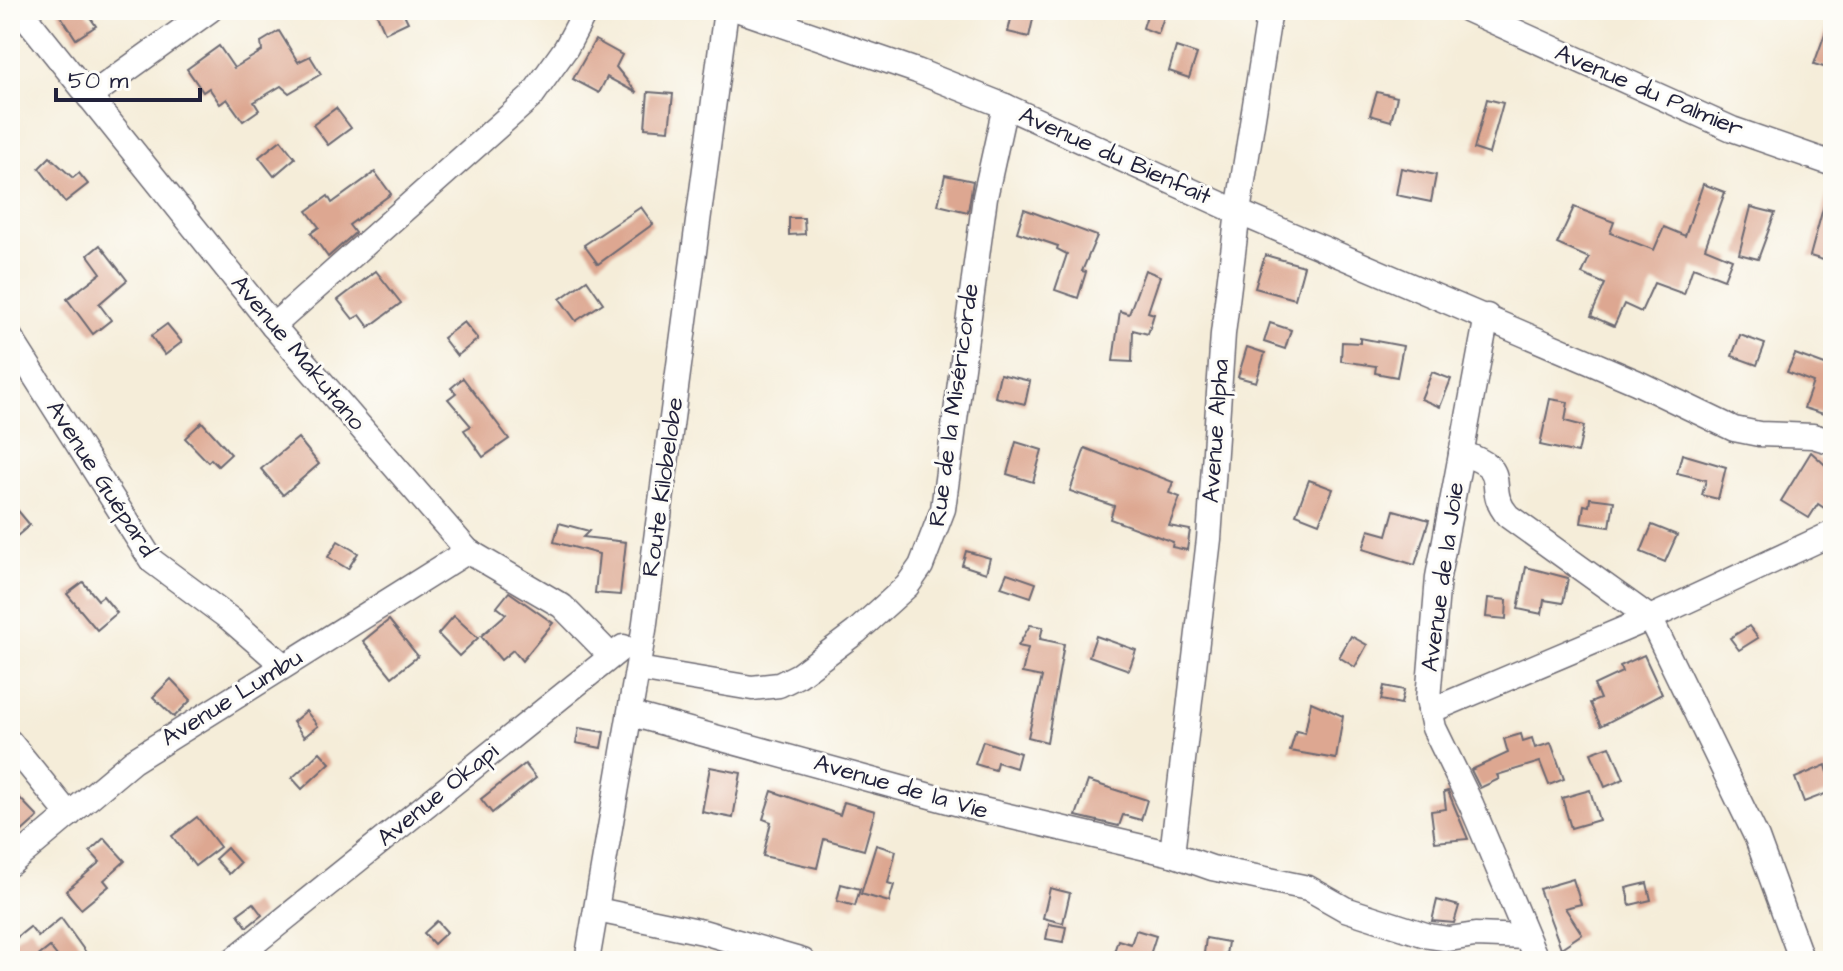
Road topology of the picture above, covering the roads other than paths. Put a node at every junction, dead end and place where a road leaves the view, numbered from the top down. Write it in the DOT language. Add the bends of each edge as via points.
graph roads {
  1 [pos="20,10"];
  2 [pos="210,10"];
  3 [pos="586,10"];
  4 [pos="726,10"];
  5 [pos="739,10"];
  6 [pos="1270,10"];
  7 [pos="1468,10"];
  8 [pos="89,97"];
  9 [pos="1005,106"];
  10 [pos="1833,164"];
  11 [pos="1238,212"];
  12 [pos="1487,316"];
  13 [pos="273,326"];
  14 [pos="10,337"];
  15 [pos="1833,442"];
  16 [pos="1461,453"];
  17 [pos="1833,533"];
  18 [pos="468,551"];
  19 [pos="1650,618"];
  20 [pos="644,630"];
  21 [pos="611,656"];
  22 [pos="283,665"];
  23 [pos="638,669"];
  24 [pos="1430,711"];
  25 [pos="631,714"];
  26 [pos="10,742"];
  27 [pos="69,815"];
  28 [pos="1172,854"];
  29 [pos="10,864"];
  30 [pos="597,910"];
  31 [pos="1526,937"];
  32 [pos="232,961"];
  33 [pos="587,961"];
  34 [pos="803,961"];
  35 [pos="1537,961"];
  36 [pos="1802,961"];
  1 -- 8 [label="street, Avenue Makutano"];
  2 -- 8 [label="street"];
  3 -- 13 [label="street" via="531,97"];
  4 -- 20 [label="street, Route Kilobelobe"];
  5 -- 9 [label="street, Avenue du Bienfait"];
  6 -- 11 [label="street, Avenue Alpha"];
  7 -- 10 [label="street, Avenue du Palmier" via="1732,129"];
  8 -- 13 [label="street, Avenue Makutano"];
  9 -- 11 [label="street, Avenue du Bienfait"];
  9 -- 23 [label="street, Rue de la Miséricorde" via="985,197 943,509 921,566 863,626 779,685 752,688"];
  11 -- 12 [label="street, Avenue du Bienfait"];
  11 -- 28 [label="street, Avenue Alpha" via="1223,334 1209,539"];
  12 -- 15 [label="street, Avenue du Bienfait" via="1734,429"];
  12 -- 16 [label="street, Avenue de la Joie"];
  13 -- 18 [label="street, Avenue Makutano"];
  14 -- 22 [label="street, Avenue Guépard" via="152,561"];
  16 -- 19 [label="street" via="1486,461 1492,469 1500,507 1508,516"];
  16 -- 24 [label="street, Avenue de la Joie" via="1438,577 1427,685"];
  17 -- 19 [label="street"];
  18 -- 21 [label="street, Avenue Makutano" via="562,606"];
  18 -- 22 [label="street, Avenue Lumbu"];
  19 -- 24 [label="street"];
  19 -- 36 [label="street" via="1757,838"];
  20 -- 21 [label="street, Avenue Okapi"];
  20 -- 23 [label="street, Route Kilobelobe"];
  21 -- 32 [label="street, Avenue Okapi"];
  22 -- 27 [label="street, Avenue Lumbu" via="133,761"];
  23 -- 25 [label="street, Route Kilobelobe"];
  24 -- 31 [label="street, Avenue de la Joie"];
  25 -- 28 [label="street, Avenue de la Vie" via="974,808"];
  25 -- 30 [label="street, Route Kilobelobe"];
  26 -- 27 [label="street"];
  27 -- 29 [label="street, Avenue Lumbu"];
  28 -- 31 [label="street, Avenue de la Vie" via="1308,888 1345,909 1429,936"];
  30 -- 33 [label="street, Route Kilobelobe"];
  30 -- 34 [label="street" via="703,932"];
  31 -- 35 [label="street, Avenue de la Joie"];
}
